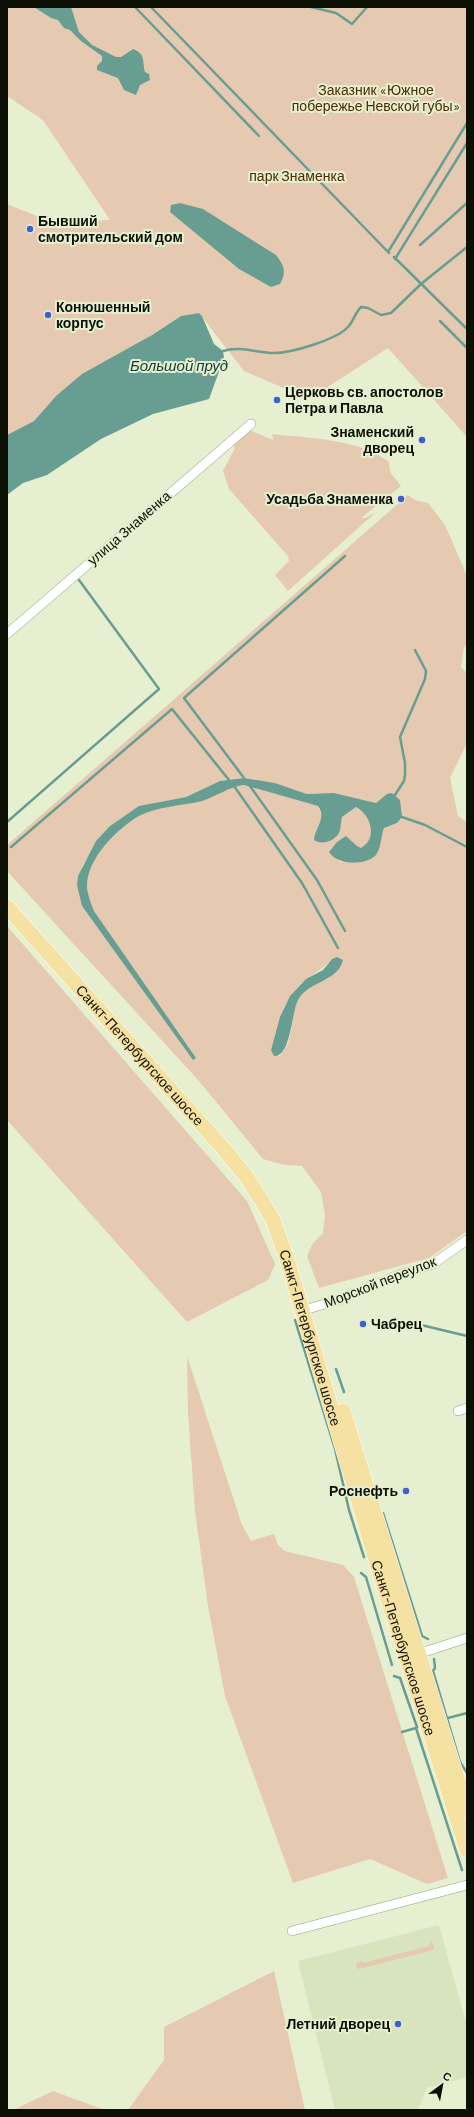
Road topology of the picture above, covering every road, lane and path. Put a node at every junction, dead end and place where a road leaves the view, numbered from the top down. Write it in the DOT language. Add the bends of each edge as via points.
graph roads {
  1 [pos="251,424"];
  2 [pos="7,634"];
  3 [pos="7,895"];
  4 [pos="7,907"];
  5 [pos="467,1240"];
  6 [pos="311,1308"];
  7 [pos="467,1408"];
  8 [pos="458,1411"];
  9 [pos="467,1638"];
  10 [pos="413,1656"];
  11 [pos="467,1810"];
  12 [pos="467,1850"];
  13 [pos="463,1886"];
  14 [pos="292,1932"];
  1 -- 2 [label="street, улица Знаменка"];
  3 -- 6 [label="main road, Санкт-Петербургское шоссе" via="252,1171 271,1199 284,1228"];
  4 -- 10 [label="main road, Санкт-Петербургское шоссе" via="222,1147 246,1176 273,1220 287,1259 378,1567"];
  5 -- 6 [label="street, Морской переулок" via="433,1264"];
  6 -- 10 [label="main road, Санкт-Петербургское шоссе"];
  7 -- 8 [label="street"];
  9 -- 10 [label="street"];
  10 -- 11 [label="main road, Санкт-Петербургское шоссе"];
  10 -- 12 [label="main road, Санкт-Петербургское шоссе"];
  13 -- 14 [label="street"];
}
